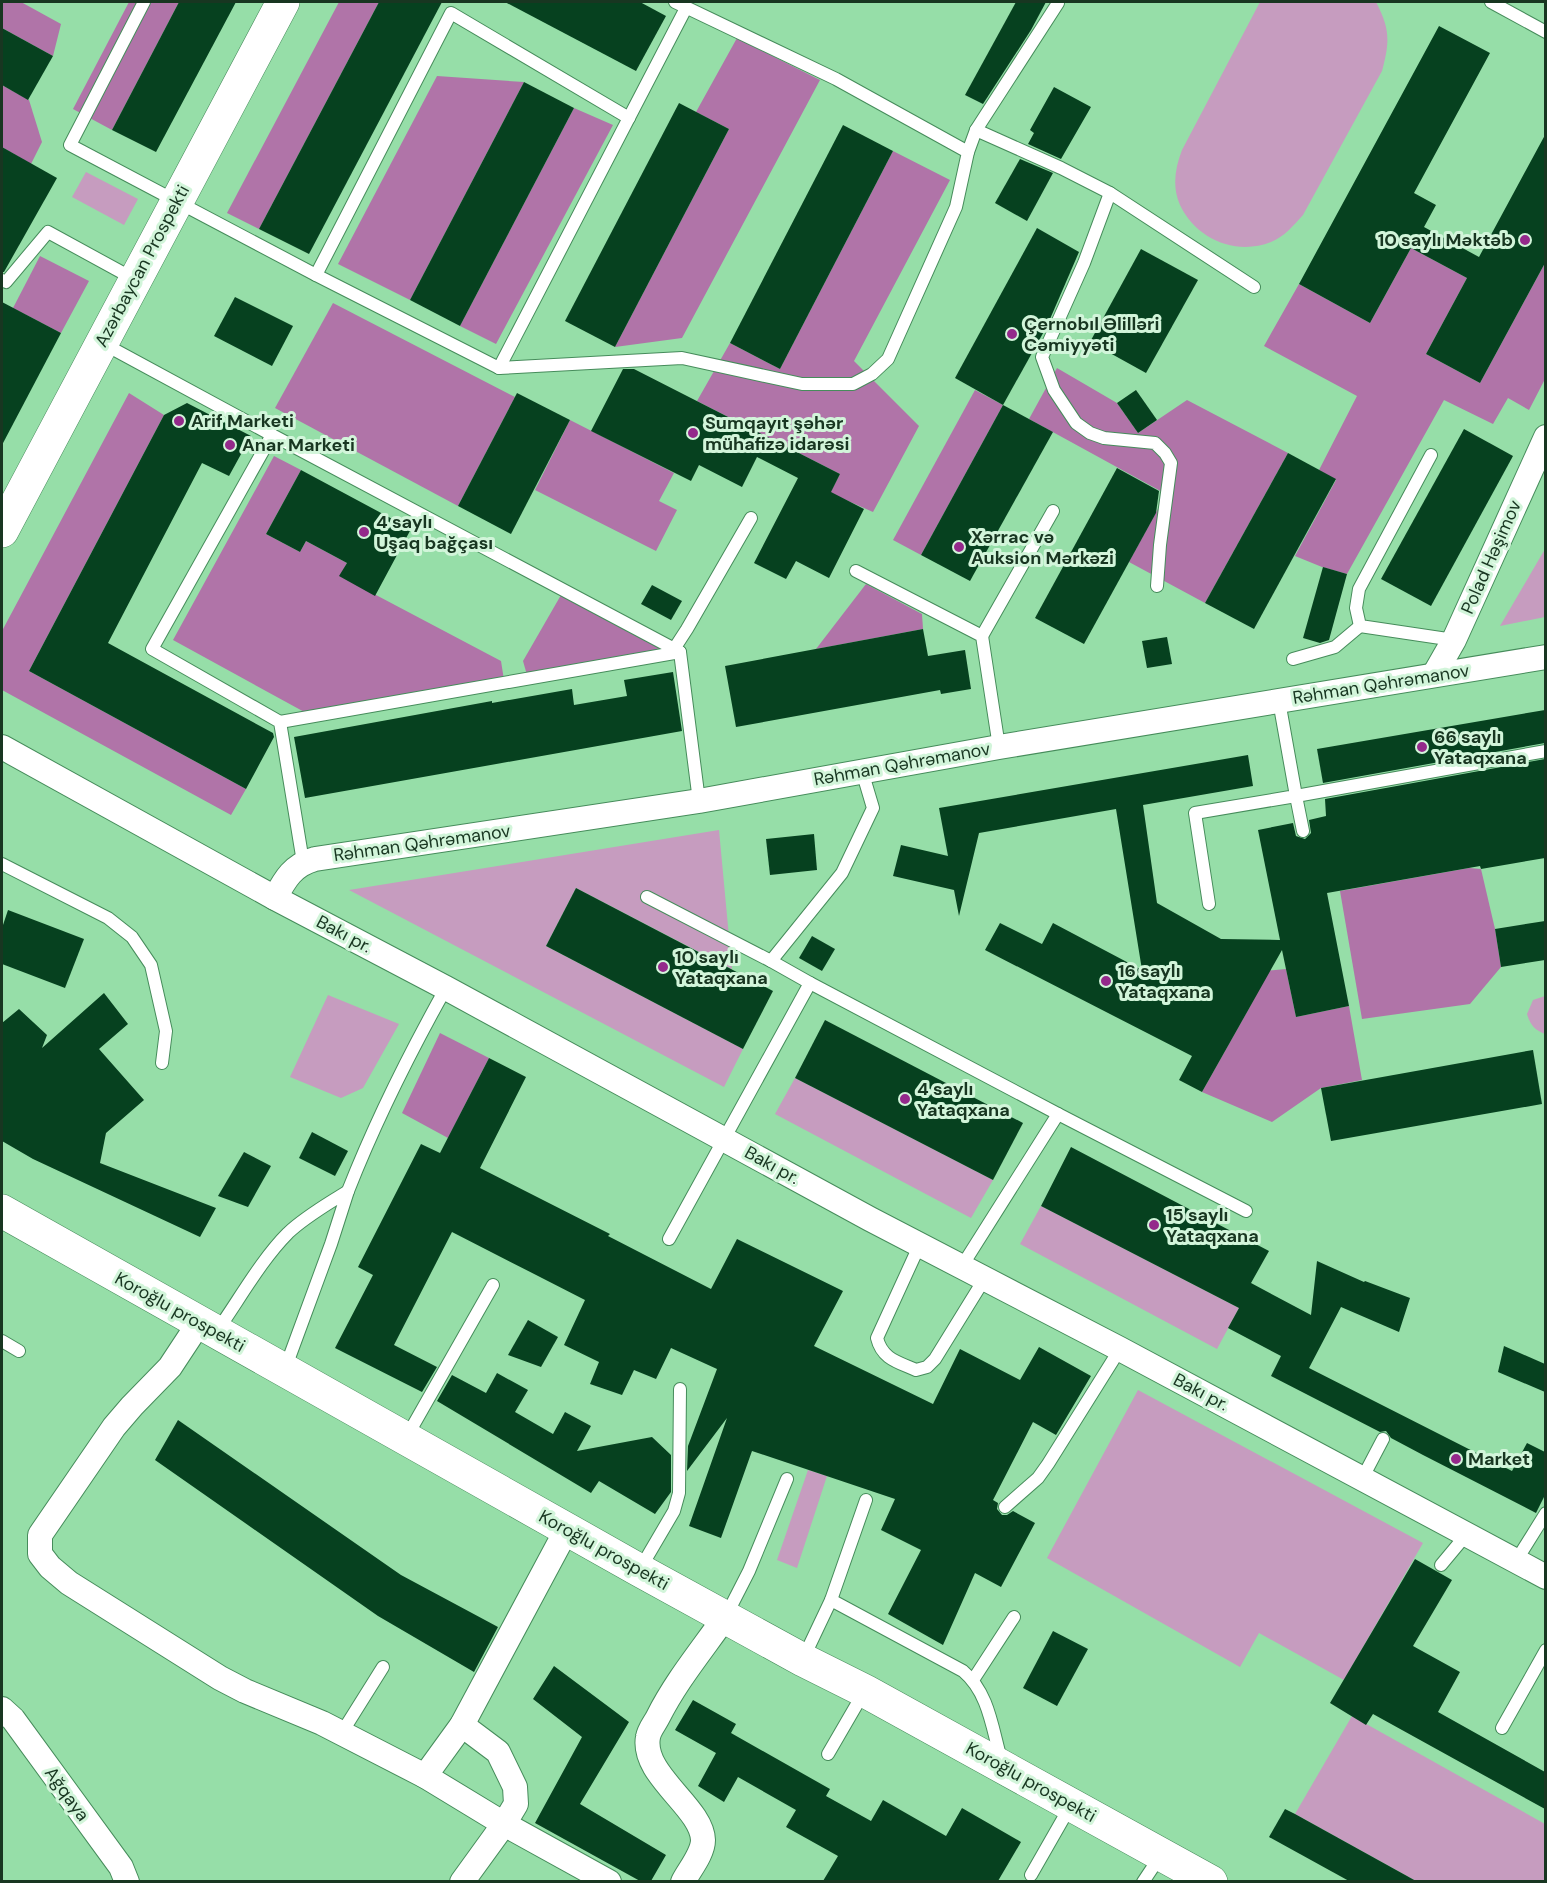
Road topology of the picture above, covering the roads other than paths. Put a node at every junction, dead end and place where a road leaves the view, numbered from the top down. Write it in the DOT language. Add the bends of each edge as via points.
graph roads {
  1 [pos="144,2"];
  2 [pos="283,2"];
  3 [pos="675,2"];
  4 [pos="1491,2"];
  5 [pos="1058,3"];
  6 [pos="452,7"];
  7 [pos="686,8"];
  8 [pos="1545,32"];
  9 [pos="629,118"];
  10 [pos="976,130"];
  11 [pos="968,152"];
  12 [pos="1110,193"];
  13 [pos="177,202"];
  14 [pos="316,275"];
  15 [pos="135,279"];
  16 [pos="2,280"];
  17 [pos="1254,287"];
  18 [pos="101,342"];
  19 [pos="499,368"];
  20 [pos="272,435"];
  21 [pos="1545,437"];
  22 [pos="1431,455"];
  23 [pos="1053,511"];
  24 [pos="751,518"];
  25 [pos="2,531"];
  26 [pos="856,571"];
  27 [pos="1157,586"];
  28 [pos="1360,626"];
  29 [pos="982,636"];
  30 [pos="1454,640"];
  31 [pos="677,651"];
  32 [pos="1545,657"];
  33 [pos="1293,659"];
  34 [pos="1434,675"];
  35 [pos="1279,701"];
  36 [pos="280,722"];
  37 [pos="2,747"];
  38 [pos="999,747"];
  39 [pos="1545,751"];
  40 [pos="862,771"];
  41 [pos="1296,796"];
  42 [pos="699,801"];
  43 [pos="1303,831"];
  44 [pos="303,862"];
  45 [pos="2,864"];
  46 [pos="646,897"];
  47 [pos="274,898"];
  48 [pos="1209,904"];
  49 [pos="771,961"];
  50 [pos="810,983"];
  51 [pos="446,988"];
  52 [pos="162,1063"];
  53 [pos="1058,1114"];
  54 [pos="725,1139"];
  55 [pos="348,1191"];
  56 [pos="2,1211"];
  57 [pos="1246,1211"];
  58 [pos="669,1239"];
  59 [pos="920,1244"];
  60 [pos="962,1266"];
  61 [pos="985,1278"];
  62 [pos="493,1285"];
  63 [pos="208,1328"];
  64 [pos="2,1341"];
  65 [pos="1120,1349"];
  66 [pos="19,1351"];
  67 [pos="284,1370"];
  68 [pos="680,1389"];
  69 [pos="406,1439"];
  70 [pos="1383,1439"];
  71 [pos="787,1479"];
  72 [pos="1362,1479"];
  73 [pos="866,1500"];
  74 [pos="1005,1507"];
  75 [pos="1545,1513"];
  76 [pos="567,1530"];
  77 [pos="1466,1535"];
  78 [pos="1516,1561"];
  79 [pos="1442,1566"];
  80 [pos="639,1570"];
  81 [pos="1545,1576"];
  82 [pos="831,1600"];
  83 [pos="725,1617"];
  84 [pos="1014,1617"];
  85 [pos="1545,1650"];
  86 [pos="803,1660"];
  87 [pos="383,1667"];
  88 [pos="973,1680"];
  89 [pos="865,1691"];
  90 [pos="2,1709"];
  91 [pos="462,1725"];
  92 [pos="1502,1728"];
  93 [pos="341,1734"];
  94 [pos="828,1754"];
  95 [pos="1003,1766"];
  96 [pos="425,1776"];
  97 [pos="1072,1804"];
  98 [pos="504,1824"];
  99 [pos="1161,1854"];
  100 [pos="1031,1875"];
  101 [pos="127,1881"];
  102 [pos="462,1881"];
  103 [pos="609,1881"];
  104 [pos="683,1881"];
  105 [pos="1143,1881"];
  106 [pos="1210,1881"];
  1 -- 13 [label="lane" via="70,145"];
  2 -- 13 [label="street, Azərbaycan Prospekti"];
  3 -- 7 [label="lane"];
  4 -- 8 [label="lane"];
  5 -- 10 [label="lane"];
  6 -- 9 [label="lane"];
  6 -- 14 [label="lane"];
  7 -- 9 [label="lane"];
  7 -- 11 [label="lane" via="836,79"];
  9 -- 19 [label="lane"];
  10 -- 11 [label="lane"];
  10 -- 12 [label="lane"];
  11 -- 19 [label="lane" via="956,207 888,359 853,384 802,384 682,358"];
  12 -- 17 [label="lane"];
  12 -- 27 [label="lane" via="1042,357 1054,390 1076,423 1104,438 1155,443 1171,463"];
  13 -- 14 [label="lane"];
  13 -- 15 [label="street, Azərbaycan Prospekti"];
  14 -- 19 [label="lane"];
  15 -- 16 [label="lane" via="48,232 6,282"];
  15 -- 18 [label="street, Azərbaycan Prospekti"];
  18 -- 20 [label="lane"];
  18 -- 25 [label="street, Azərbaycan Prospekti"];
  20 -- 31 [label="lane"];
  20 -- 36 [label="lane" via="152,649"];
  21 -- 30 [label="street, Polad Həşimov"];
  22 -- 28 [label="lane" via="1359,590 1356,608"];
  23 -- 29 [label="lane"];
  24 -- 31 [label="lane"];
  26 -- 29 [label="lane"];
  28 -- 30 [label="lane"];
  28 -- 33 [label="lane" via="1335,647"];
  29 -- 38 [label="lane"];
  30 -- 34 [label="street, Polad Həşimov"];
  31 -- 36 [label="lane"];
  31 -- 42 [label="lane"];
  32 -- 34 [label="street, Rəhman Qəhrəmanov"];
  34 -- 35 [label="street, Rəhman Qəhrəmanov"];
  35 -- 38 [label="street, Rəhman Qəhrəmanov"];
  35 -- 41 [label="lane"];
  36 -- 44 [label="lane"];
  37 -- 47 [label="street, Bakı pr."];
  38 -- 40 [label="street, Rəhman Qəhrəmanov"];
  39 -- 41 [label="lane"];
  40 -- 42 [label="street, Rəhman Qəhrəmanov"];
  40 -- 49 [label="lane" via="873,808 842,873"];
  41 -- 43 [label="lane"];
  41 -- 48 [label="lane" via="1195,813"];
  42 -- 44 [label="street, Rəhman Qəhrəmanov"];
  44 -- 47 [label="street" via="289,874"];
  45 -- 52 [label="lane" via="108,918 132,936 151,964 166,1031"];
  46 -- 49 [label="lane"];
  47 -- 51 [label="street, Bakı pr."];
  49 -- 50 [label="lane"];
  50 -- 53 [label="lane"];
  50 -- 54 [label="lane"];
  51 -- 54 [label="street, Bakı pr."];
  51 -- 55 [label="lane" via="408,1055"];
  53 -- 57 [label="lane"];
  53 -- 60 [label="lane"];
  54 -- 58 [label="lane"];
  54 -- 59 [label="street, Bakı pr."];
  55 -- 63 [label="lane" via="289,1233"];
  55 -- 67 [label="lane"];
  56 -- 63 [label="street, Koroğlu prospekti"];
  59 -- 60 [label="street, Bakı pr."];
  59 -- 61 [label="lane" via="877,1338 880,1349 891,1358 916,1370 927,1367"];
  60 -- 61 [label="street, Bakı pr."];
  61 -- 65 [label="street, Bakı pr."];
  62 -- 69 [label="lane"];
  63 -- 67 [label="street, Koroğlu prospekti"];
  63 -- 93 [label="street" via="114,1427 40,1535 40,1554 69,1583 220,1678"];
  64 -- 66 [label="lane"];
  65 -- 72 [label="street, Bakı pr."];
  65 -- 74 [label="lane" via="1038,1478"];
  67 -- 69 [label="street, Koroğlu prospekti"];
  68 -- 80 [label="lane" via="679,1493 674,1511"];
  69 -- 76 [label="street, Koroğlu prospekti"];
  70 -- 72 [label="lane"];
  71 -- 83 [label="lane" via="749,1571"];
  72 -- 77 [label="street, Bakı pr."];
  73 -- 82 [label="lane"];
  75 -- 78 [label="lane"];
  76 -- 80 [label="street, Koroğlu prospekti"];
  76 -- 91 [label="street"];
  77 -- 78 [label="street, Bakı pr."];
  77 -- 79 [label="lane"];
  78 -- 81 [label="street, Bakı pr."];
  80 -- 83 [label="street, Koroğlu prospekti"];
  82 -- 86 [label="lane"];
  82 -- 88 [label="lane"];
  83 -- 86 [label="street, Koroğlu prospekti"];
  83 -- 104 [label="street" via="669,1695 648,1737 648,1752 658,1773 698,1825 703,1841"];
  84 -- 88 [label="lane"];
  85 -- 92 [label="lane"];
  86 -- 89 [label="street, Koroğlu prospekti"];
  87 -- 93 [label="lane"];
  88 -- 95 [label="lane" via="984,1696"];
  89 -- 94 [label="lane"];
  89 -- 95 [label="street, Koroğlu prospekti"];
  90 -- 101 [label="street, Ağqaya" via="114,1858"];
  91 -- 96 [label="street"];
  91 -- 98 [label="street" via="498,1752 515,1787 516,1804"];
  93 -- 96 [label="street"];
  95 -- 97 [label="street, Koroğlu prospekti"];
  96 -- 98 [label="street"];
  97 -- 99 [label="street, Koroğlu prospekti"];
  97 -- 100 [label="lane"];
  98 -- 102 [label="street"];
  98 -- 103 [label="street"];
  99 -- 105 [label="lane"];
  99 -- 106 [label="street, Koroğlu prospekti"];
}
